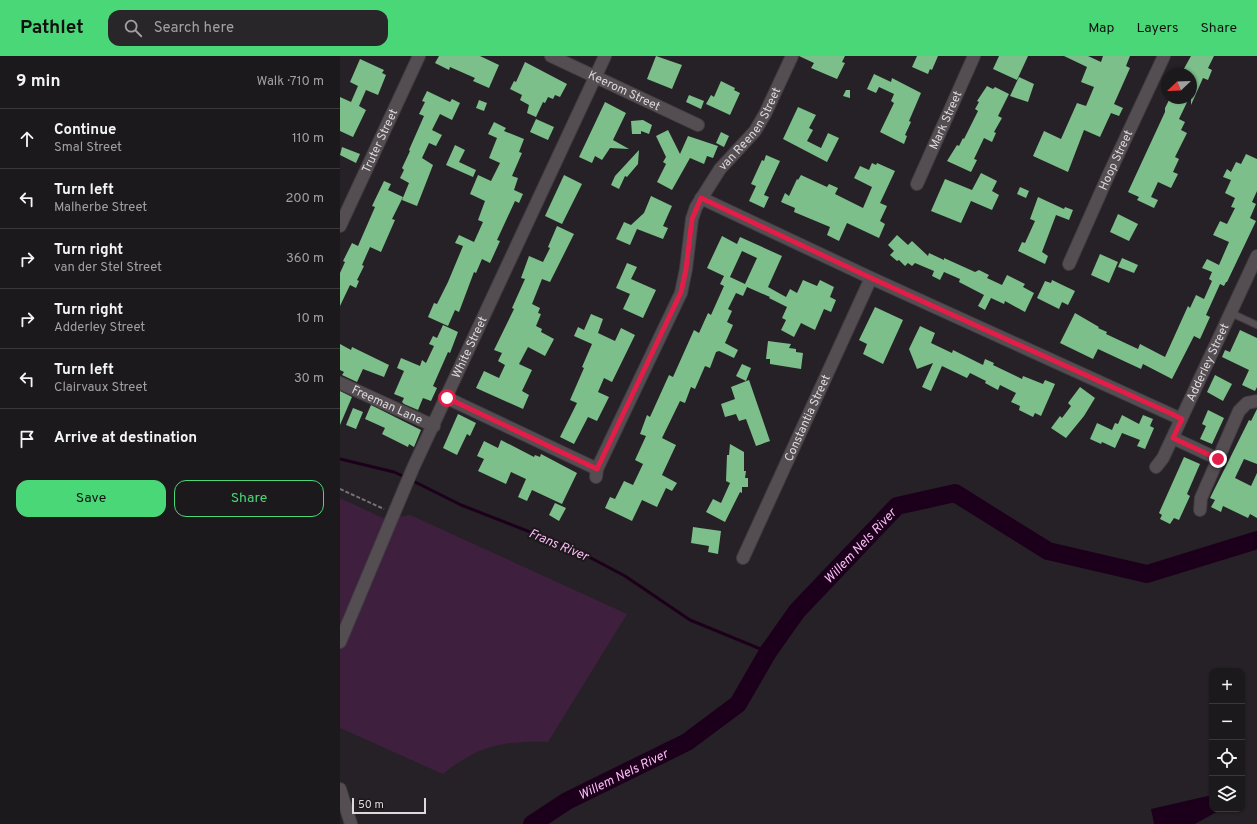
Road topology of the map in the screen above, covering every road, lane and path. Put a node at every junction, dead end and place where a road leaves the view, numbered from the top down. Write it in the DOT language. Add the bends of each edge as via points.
graph roads {
  1 [pos="419,56"];
  2 [pos="551,56"];
  3 [pos="605,56"];
  4 [pos="792,56"];
  5 [pos="974,56"];
  6 [pos="1164,56"];
  7 [pos="596,76"];
  8 [pos="698,125"];
  9 [pos="917,184"];
  10 [pos="701,198"];
  11 [pos="340,226"];
  12 [pos="1257,256"];
  13 [pos="1069,264"];
  14 [pos="871,278"];
  15 [pos="1231,313"];
  16 [pos="1257,325"];
  17 [pos="340,383"];
  18 [pos="447,398"];
  19 [pos="1252,402"];
  20 [pos="1182,419"];
  21 [pos="434,426"];
  22 [pos="1173,438"];
  23 [pos="1218,459"];
  24 [pos="1156,467"];
  25 [pos="340,489"];
  26 [pos="1200,510"];
  27 [pos="394,513"];
  28 [pos="743,558"];
  29 [pos="340,642"];
  30 [pos="340,789"];
  31 [pos="351,824"];
  1 -- 11 [label="street, Truter Street"];
  2 -- 7 [label="street, Keerom Street"];
  3 -- 7 [label="street, White Street"];
  4 -- 10 [label="street, van Reenen Street" via="755,131 720,169"];
  5 -- 9 [label="street, Mark Street"];
  6 -- 13 [label="street, Hoop Street"];
  7 -- 8 [label="street, Keerom Street"];
  7 -- 18 [label="street, White Street"];
  10 -- 14 [label="street"];
  10 -- 18 [label="street, van Reenen Street" via="692,219 681,292 597,473"];
  12 -- 15 [label="street, Adderley Street"];
  14 -- 20 [label="street"];
  14 -- 28 [label="street, Constantia Street"];
  15 -- 16 [label="lane"];
  15 -- 20 [label="street, Adderley Street"];
  17 -- 21 [label="street, Freeman Lane"];
  18 -- 21 [label="street, White Street"];
  19 -- 23 [label="street" via="1239,411"];
  20 -- 22 [label="street, Adderley Street"];
  21 -- 27 [label="street, White Street"];
  22 -- 23 [label="street"];
  22 -- 24 [label="street, Adderley Street"];
  23 -- 26 [label="street" via="1201,498"];
  25 -- 27 [label="path"];
  27 -- 29 [label="street, White Street"];
  30 -- 31 [label="street"];
}
